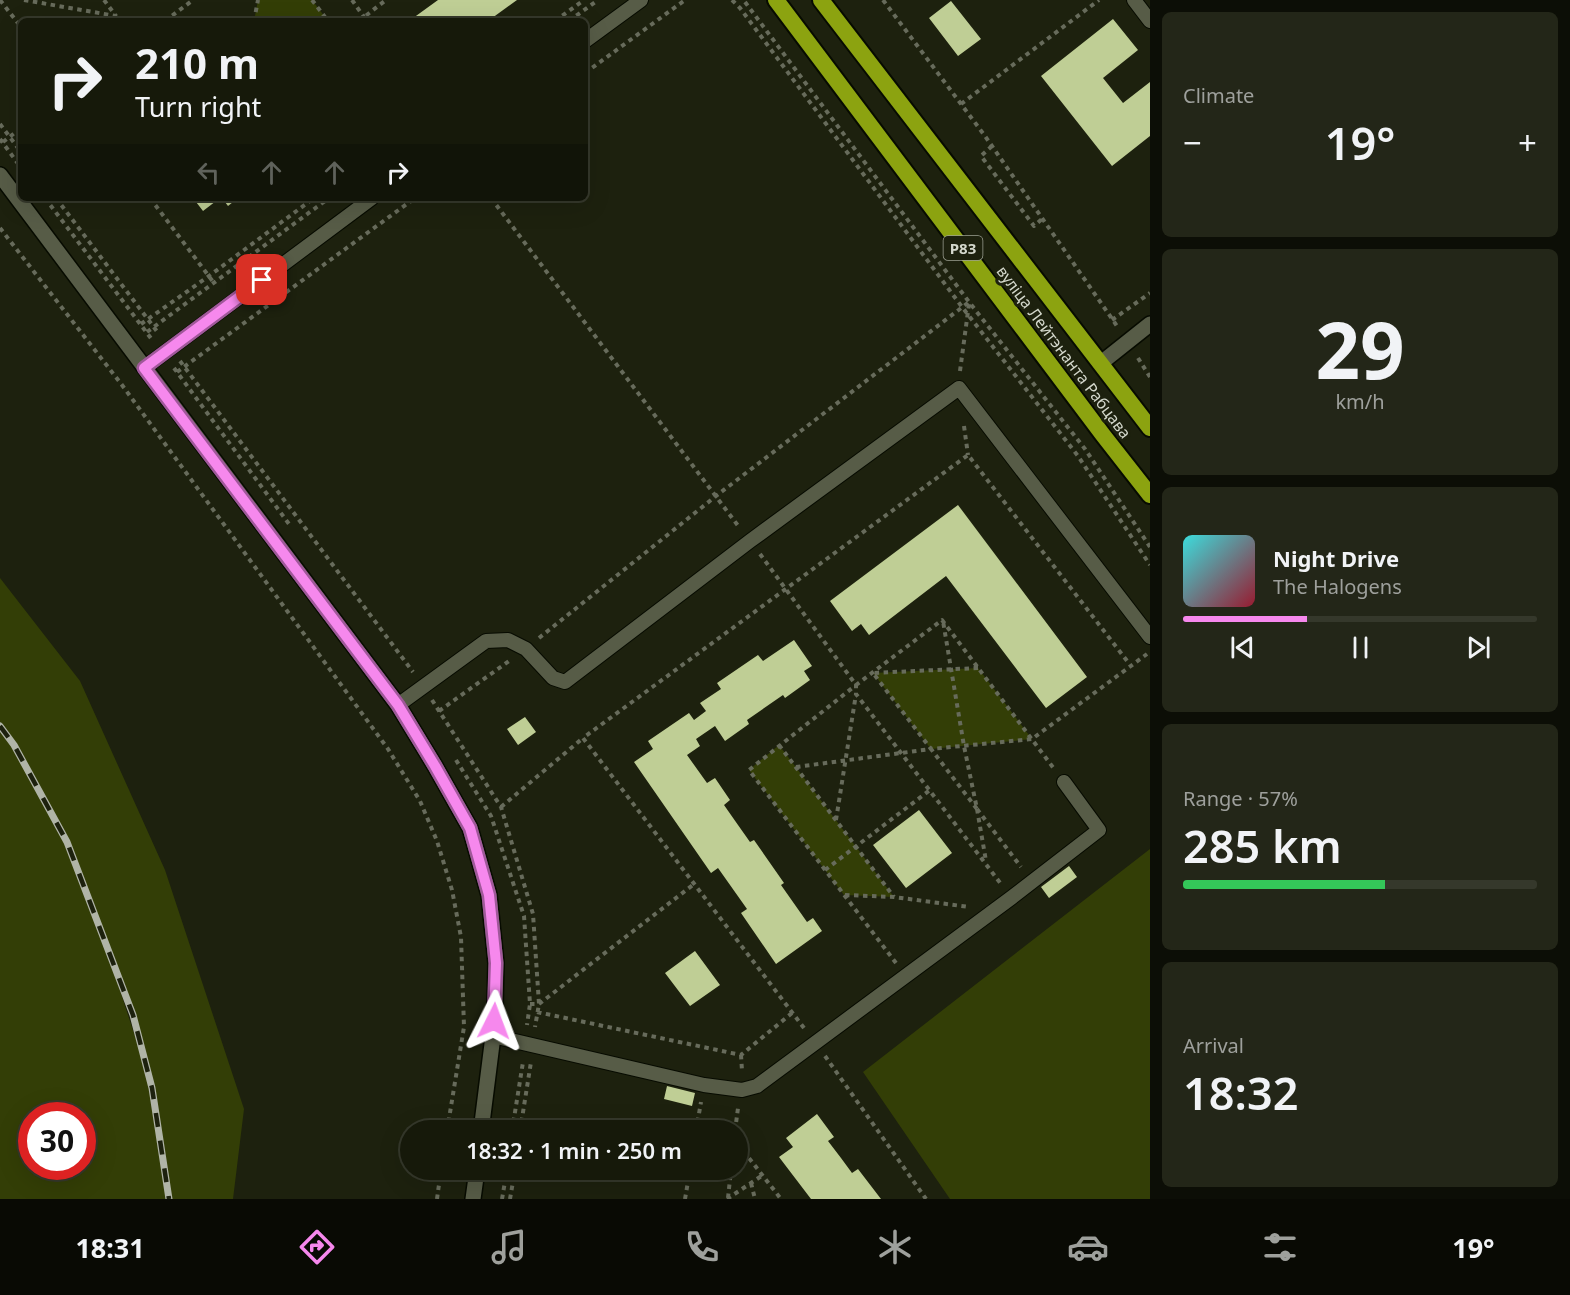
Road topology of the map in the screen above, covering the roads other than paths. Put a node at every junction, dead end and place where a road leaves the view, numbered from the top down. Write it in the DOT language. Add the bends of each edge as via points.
graph roads {
  1 [pos="641,0"];
  2 [pos="776,0"];
  3 [pos="821,0"];
  4 [pos="1134,0"];
  5 [pos="1150,21"];
  6 [pos="588,39"];
  7 [pos="0,175"];
  8 [pos="18,199"];
  9 [pos="19,201"];
  10 [pos="368,201"];
  11 [pos="1150,324"];
  12 [pos="1101,363"];
  13 [pos="144,368"];
  14 [pos="1150,428"];
  15 [pos="1150,495"];
  16 [pos="1150,637"];
  17 [pos="398,705"];
  18 [pos="1064,782"];
  19 [pos="493,1036"];
  20 [pos="482,1120"];
  21 [pos="476,1180"];
  22 [pos="473,1199"];
  1 -- 6 [label="lane"];
  2 -- 15 [label="highway, вуліца Лейтэнанта Рабцава / Р83"];
  3 -- 12 [label="highway, вуліца Лейтэнанта Рабцава / Р83"];
  4 -- 5 [label="lane"];
  7 -- 8 [label="street"];
  9 -- 13 [label="street"];
  10 -- 13 [label="lane"];
  11 -- 12 [label="street"];
  12 -- 14 [label="highway, вуліца Лейтэнанта Рабцава / Р83"];
  13 -- 17 [label="street"];
  16 -- 17 [label="lane" via="958,388 565,682 553,678 526,649 508,640 486,641"];
  17 -- 19 [label="street" via="470,828 489,895 496,973"];
  18 -- 19 [label="lane" via="1099,830 757,1086 742,1090 704,1085"];
  19 -- 20 [label="street"];
  21 -- 22 [label="street"];
}
